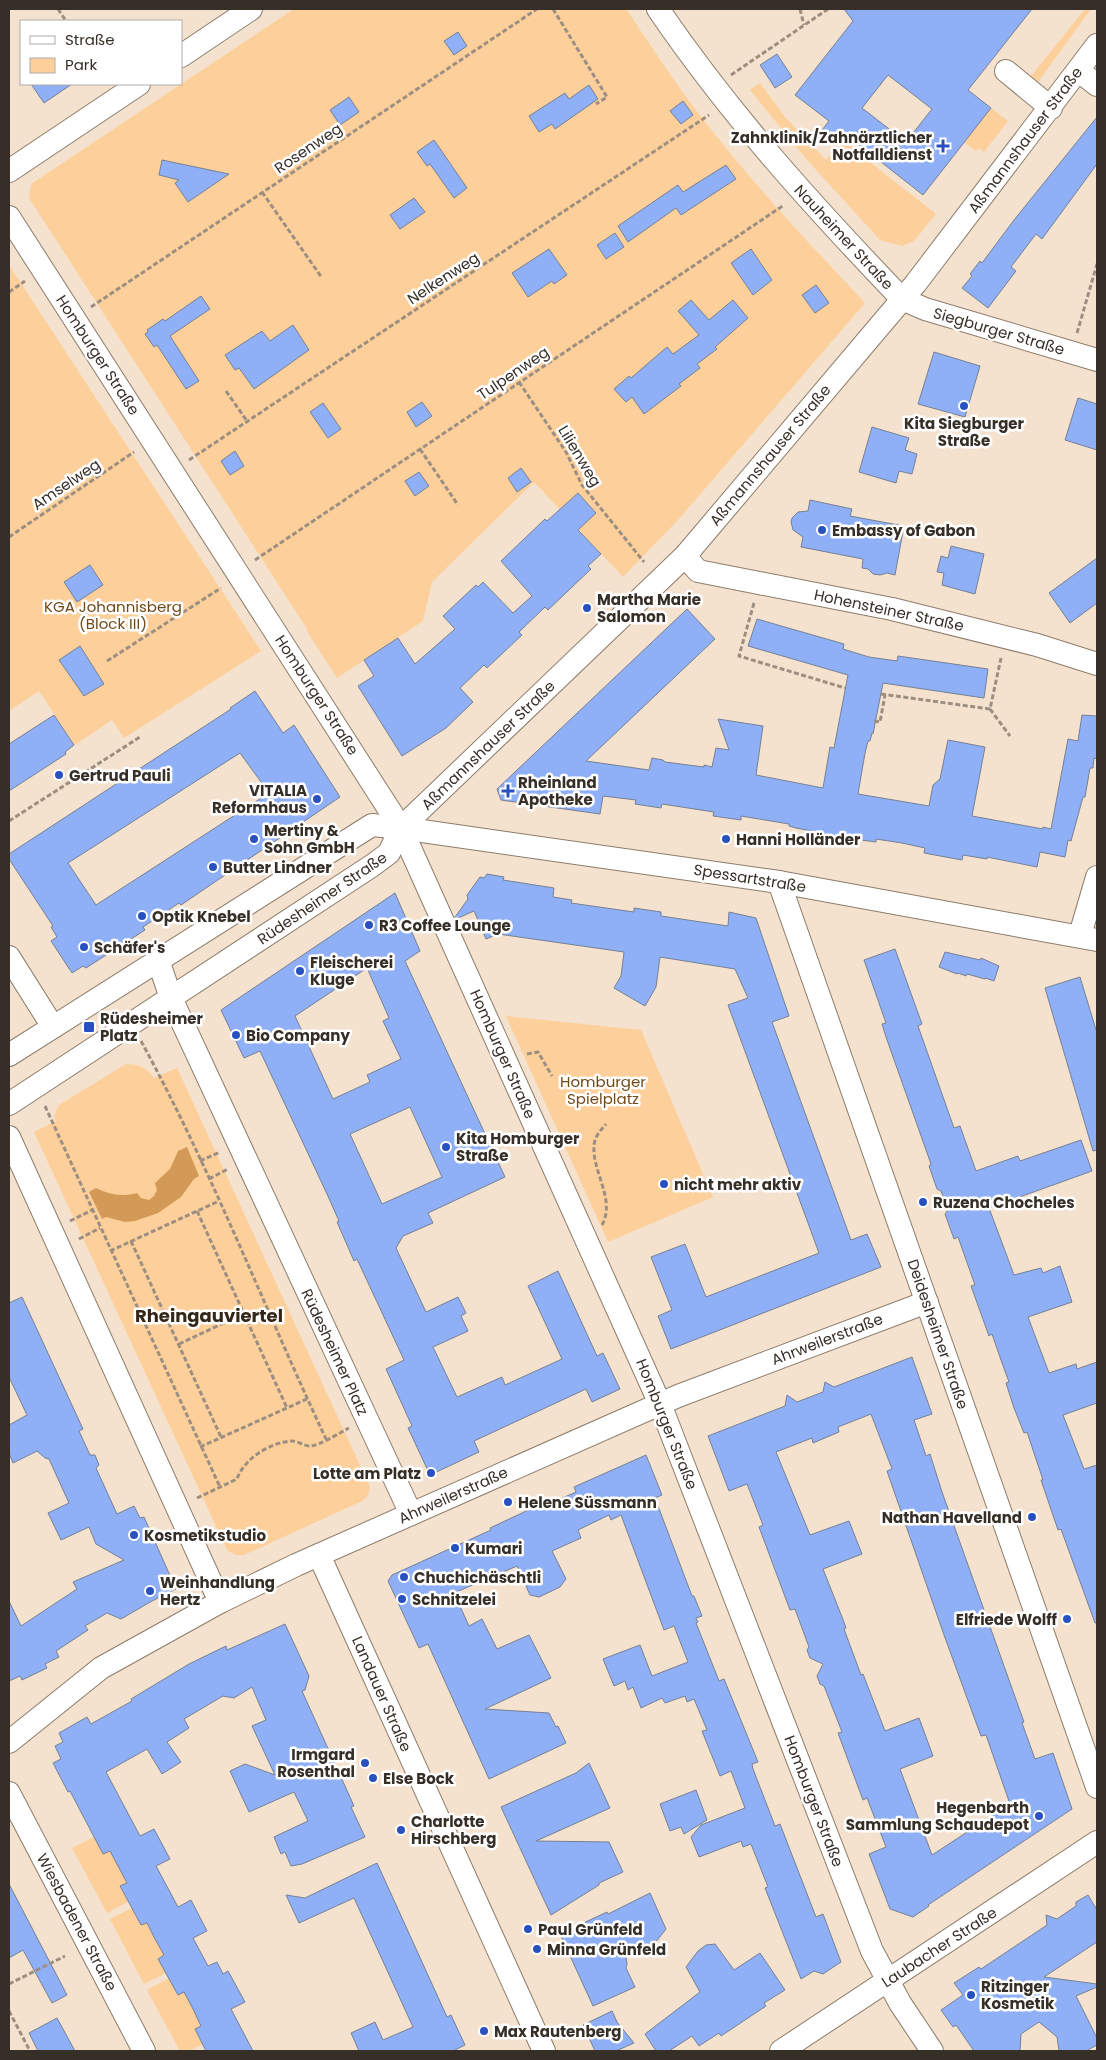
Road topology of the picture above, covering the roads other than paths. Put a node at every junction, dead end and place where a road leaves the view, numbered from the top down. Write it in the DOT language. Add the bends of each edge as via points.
graph roads {
  1 [pos="251,9"];
  2 [pos="658,9"];
  3 [pos="1097,45"];
  4 [pos="182,55"];
  5 [pos="1006,71"];
  6 [pos="1079,71"];
  7 [pos="138,85"];
  8 [pos="1097,85"];
  9 [pos="1051,108"];
  10 [pos="9,171"];
  11 [pos="9,216"];
  12 [pos="902,299"];
  13 [pos="1097,360"];
  14 [pos="685,556"];
  15 [pos="1097,664"];
  16 [pos="401,828"];
  17 [pos="1097,877"];
  18 [pos="779,882"];
  19 [pos="1089,938"];
  20 [pos="9,957"];
  21 [pos="158,960"];
  22 [pos="171,998"];
  23 [pos="53,1027"];
  24 [pos="9,1055"];
  25 [pos="9,1104"];
  26 [pos="9,1137"];
  27 [pos="927,1302"];
  28 [pos="660,1404"];
  29 [pos="411,1514"];
  30 [pos="319,1555"];
  31 [pos="220,1602"];
  32 [pos="9,1742"];
  33 [pos="1097,1787"];
  34 [pos="9,1793"];
  35 [pos="1097,1842"];
  36 [pos="887,1981"];
  37 [pos="144,2051"];
  38 [pos="544,2051"];
  39 [pos="781,2051"];
  40 [pos="932,2051"];
  1 -- 4 [label="street"];
  2 -- 12 [label="street, Nauheimer Straße" via="742,123 791,181"];
  3 -- 6 [label="street, Aßmannshauser Straße"];
  5 -- 9 [label="street"];
  6 -- 8 [label="street"];
  6 -- 9 [label="street, Aßmannshauser Straße"];
  7 -- 10 [label="street"];
  9 -- 12 [label="street, Aßmannshauser Straße"];
  11 -- 16 [label="street, Homburger Straße"];
  12 -- 13 [label="street, Siegburger Straße" via="925,310"];
  12 -- 14 [label="street, Aßmannshauser Straße"];
  14 -- 15 [label="street, Hohensteiner Straße" via="698,571 902,611 1028,642"];
  14 -- 16 [label="street, Aßmannshauser Straße"];
  16 -- 18 [label="street, Spessartstraße"];
  16 -- 21 [label="street, Rüdesheimer Straße" via="372,825"];
  16 -- 22 [label="street, Rüdesheimer Straße" via="389,853"];
  16 -- 28 [label="street, Homburger Straße"];
  17 -- 19 [label="street"];
  18 -- 19 [label="street, Spessartstraße"];
  18 -- 27 [label="street, Deidesheimer Straße"];
  20 -- 23 [label="street"];
  21 -- 22 [label="street"];
  21 -- 23 [label="street, Rüdesheimer Straße"];
  22 -- 25 [label="street, Rüdesheimer Straße"];
  22 -- 29 [label="street, Rüdesheimer Platz"];
  23 -- 24 [label="street, Rüdesheimer Straße"];
  26 -- 31 [label="street"];
  27 -- 28 [label="street, Ahrweilerstraße"];
  27 -- 33 [label="street, Deidesheimer Straße"];
  28 -- 29 [label="street, Ahrweilerstraße"];
  28 -- 36 [label="street, Homburger Straße" via="872,1951"];
  29 -- 30 [label="street, Ahrweilerstraße"];
  30 -- 31 [label="street, Ahrweilerstraße"];
  30 -- 38 [label="street, Landauer Straße"];
  31 -- 32 [label="street, Ahrweilerstraße" via="101,1668"];
  34 -- 37 [label="street, Wiesbadener Straße"];
  35 -- 36 [label="street, Laubacher Straße"];
  36 -- 39 [label="street, Laubacher Straße"];
  36 -- 40 [label="street, Homburger Straße"];
}
